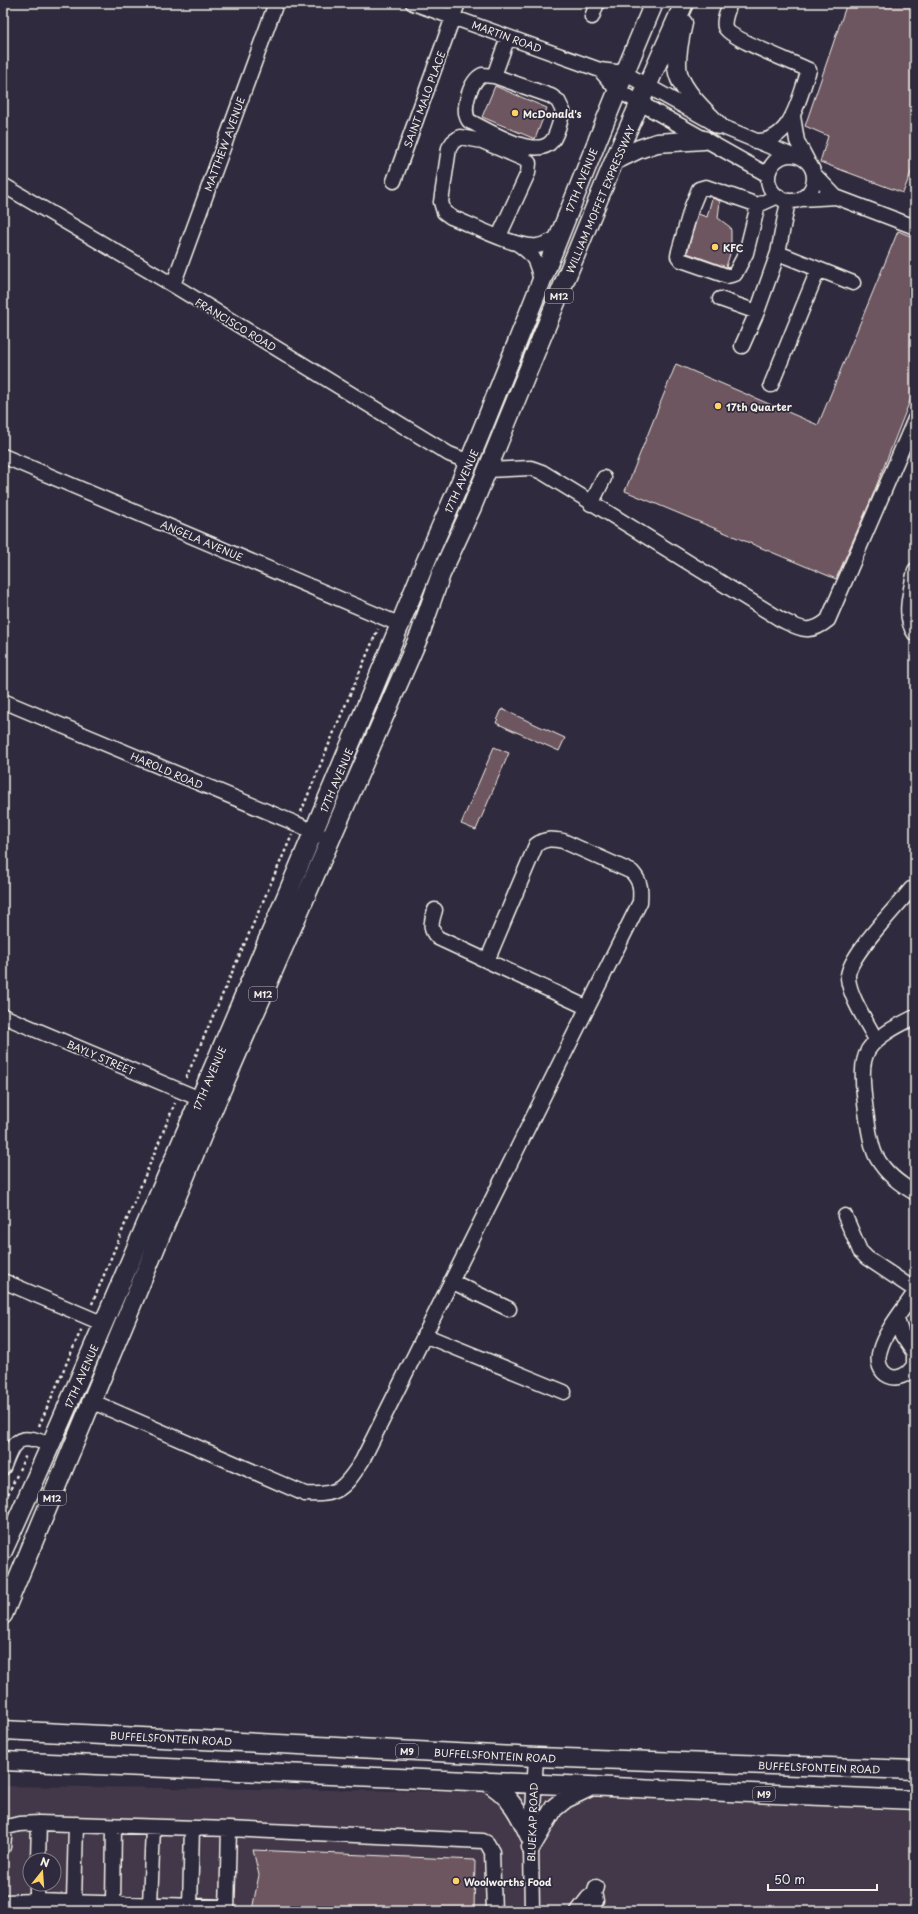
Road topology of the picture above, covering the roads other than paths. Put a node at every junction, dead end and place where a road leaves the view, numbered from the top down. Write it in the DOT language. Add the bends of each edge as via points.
graph roads {
  1 [pos="276,3"];
  2 [pos="413,3"];
  3 [pos="458,3"];
  4 [pos="597,3"];
  5 [pos="654,3"];
  6 [pos="684,3"];
  7 [pos="688,3"];
  8 [pos="730,3"];
  9 [pos="453,17"];
  10 [pos="592,17"];
  11 [pos="508,37"];
  12 [pos="600,70"];
  13 [pos="624,73"];
  14 [pos="494,76"];
  15 [pos="648,87"];
  16 [pos="617,90"];
  17 [pos="640,104"];
  18 [pos="793,116"];
  19 [pos="718,125"];
  20 [pos="704,140"];
  21 [pos="753,141"];
  22 [pos="788,154"];
  23 [pos="614,161"];
  24 [pos="808,162"];
  25 [pos="768,175"];
  26 [pos="815,175"];
  27 [pos="394,181"];
  28 [pos="3,185"];
  29 [pos="836,197"];
  30 [pos="789,199"];
  31 [pos="758,205"];
  32 [pos="915,227"];
  33 [pos="499,236"];
  34 [pos="558,238"];
  35 [pos="516,243"];
  36 [pos="778,253"];
  37 [pos="818,270"];
  38 [pos="541,281"];
  39 [pos="853,283"];
  40 [pos="173,285"];
  41 [pos="720,299"];
  42 [pos="757,312"];
  43 [pos="742,346"];
  44 [pos="771,384"];
  45 [pos="915,419"];
  46 [pos="3,456"];
  47 [pos="469,462"];
  48 [pos="487,470"];
  49 [pos="604,478"];
  50 [pos="591,504"];
  51 [pos="472,507"];
  52 [pos="915,570"];
  53 [pos="401,625"];
  54 [pos="915,634"];
  55 [pos="3,701"];
  56 [pos="322,836"];
  57 [pos="911,889"];
  58 [pos="435,910"];
  59 [pos="487,961"];
  60 [pos="586,1008"];
  61 [pos="3,1016"];
  62 [pos="915,1017"];
  63 [pos="876,1040"];
  64 [pos="200,1099"];
  65 [pos="915,1193"];
  66 [pos="845,1216"];
  67 [pos="3,1281"];
  68 [pos="451,1281"];
  69 [pos="915,1291"];
  70 [pos="509,1309"];
  71 [pos="897,1319"];
  72 [pos="104,1324"];
  73 [pos="424,1335"];
  74 [pos="564,1392"];
  75 [pos="73,1394"];
  76 [pos="91,1401"];
  77 [pos="52,1445"];
  78 [pos="3,1468"];
  79 [pos="3,1551"];
  80 [pos="9,1584"];
  81 [pos="3,1615"];
  82 [pos="8,1727"];
  83 [pos="536,1757"];
  84 [pos="3,1762"];
  85 [pos="915,1770"];
  86 [pos="485,1781"];
  87 [pos="534,1783"];
  88 [pos="591,1786"];
  89 [pos="915,1800"];
  90 [pos="39,1823"];
  91 [pos="76,1824"];
  92 [pos="114,1826"];
  93 [pos="152,1827"];
  94 [pos="4,1828"];
  95 [pos="192,1828"];
  96 [pos="229,1828"];
  97 [pos="531,1843"];
  98 [pos="3,1847"];
  99 [pos="38,1852"];
  100 [pos="37,1892"];
  101 [pos="37,1901"];
  102 [pos="3,1902"];
  103 [pos="74,1902"];
  104 [pos="113,1904"];
  105 [pos="150,1905"];
  106 [pos="190,1906"];
  107 [pos="535,1907"];
  108 [pos="227,1909"];
  109 [pos="494,1911"];
  110 [pos="578,1911"];
  111 [pos="592,1911"];
  1 -- 40 [label="street, MATTHEW AVENUE"];
  2 -- 9 [label="street, MARTIN ROAD"];
  3 -- 9 [label="street, SAINT MALO PLACE"];
  4 -- 10 [label="street"];
  5 -- 13 [label="main road, 17TH AVENUE / M12"];
  6 -- 15 [label="main road, WILLIAM MOFFET EXPRESSWAY / M12"];
  7 -- 19 [label="main road" via="680,34 678,73 693,100"];
  8 -- 18 [label="street" via="725,23 730,33 809,70"];
  9 -- 11 [label="street, MARTIN ROAD"];
  9 -- 27 [label="street, SAINT MALO PLACE"];
  11 -- 12 [label="street, MARTIN ROAD"];
  11 -- 14 [label="street"];
  12 -- 13 [label="street, MARTIN ROAD"];
  12 -- 16 [label="street, MARTIN ROAD"];
  13 -- 15 [label="street"];
  13 -- 16 [label="main road, 17TH AVENUE / M12"];
  14 -- 14 [label="street" via="551,96 558,101 563,111 553,140 545,147 527,148 469,121 465,111 474,84 482,75"];
  15 -- 17 [label="main road, WILLIAM MOFFET EXPRESSWAY / M12"];
  15 -- 19 [label="street"];
  16 -- 17 [label="street, MARTIN ROAD"];
  16 -- 34 [label="main road, 17TH AVENUE / M12"];
  17 -- 20 [label="street, MARTIN ROAD"];
  17 -- 23 [label="main road, WILLIAM MOFFET EXPRESSWAY / M12"];
  18 -- 21 [label="street" via="778,136 770,140"];
  18 -- 24 [label="street" via="797,141"];
  19 -- 21 [label="street"];
  20 -- 23 [label="main road" via="657,143"];
  20 -- 25 [label="street, MARTIN ROAD"];
  21 -- 22 [label="street"];
  22 -- 24 [label="street" via="796,155"];
  22 -- 25 [label="street" via="774,161"];
  23 -- 48 [label="main road, WILLIAM MOFFET EXPRESSWAY / M12"];
  24 -- 26 [label="street"];
  25 -- 30 [label="street" via="772,191"];
  26 -- 29 [label="street"];
  26 -- 30 [label="street" via="810,192"];
  28 -- 40 [label="street, FRANCISCO ROAD"];
  29 -- 30 [label="street"];
  29 -- 32 [label="street"];
  30 -- 31 [label="street"];
  30 -- 36 [label="street"];
  31 -- 31 [label="street" via="706,187 697,191 678,256 686,262 727,276 735,274 743,260"];
  33 -- 33 [label="street" via="528,173 529,164 526,160 482,141 460,137 450,148 441,207 451,216"];
  33 -- 35 [label="street"];
  34 -- 35 [label="street" via="536,246"];
  34 -- 38 [label="main road, 17TH AVENUE / M12"];
  35 -- 38 [label="street" via="530,252 538,267"];
  36 -- 37 [label="street"];
  36 -- 42 [label="street"];
  37 -- 39 [label="street"];
  37 -- 44 [label="street"];
  38 -- 47 [label="main road, 17TH AVENUE / M12"];
  40 -- 47 [label="street, FRANCISCO ROAD" via="449,454"];
  41 -- 42 [label="street"];
  42 -- 43 [label="street"];
  45 -- 50 [label="street" via="828,620 818,628 801,629 780,619"];
  46 -- 53 [label="street, ANGELA AVENUE"];
  47 -- 53 [label="main road, 17TH AVENUE / M12" via="420,574"];
  48 -- 50 [label="street" via="531,468 542,472"];
  48 -- 51 [label="main road, WILLIAM MOFFET EXPRESSWAY / M12"];
  49 -- 50 [label="street"];
  51 -- 56 [label="main road, 17TH AVENUE / M12" via="441,574 420,634"];
  52 -- 54 [label="street" via="908,620"];
  53 -- 56 [label="main road, 17TH AVENUE / M12"];
  55 -- 56 [label="street, HAROLD ROAD"];
  56 -- 64 [label="main road, 17TH AVENUE / M12"];
  56 -- 76 [label="main road, 17TH AVENUE / M12" via="214,1107"];
  57 -- 63 [label="street" via="850,964 850,989"];
  58 -- 59 [label="street" via="431,925 432,933"];
  59 -- 60 [label="street"];
  59 -- 60 [label="street" via="536,845 542,840 563,841 632,872 641,887 640,902"];
  60 -- 68 [label="street"];
  61 -- 64 [label="street, BAYLY STREET"];
  62 -- 63 [label="street"];
  63 -- 65 [label="street" via="867,1052 862,1084 872,1145 883,1168 893,1179"];
  64 -- 72 [label="main road, 17TH AVENUE / M12"];
  66 -- 69 [label="street" via="860,1251"];
  67 -- 72 [label="street"];
  68 -- 70 [label="street"];
  68 -- 73 [label="street"];
  69 -- 71 [label="street"];
  72 -- 75 [label="main road, 17TH AVENUE / M12"];
  73 -- 74 [label="street"];
  73 -- 76 [label="street" via="362,1462 340,1488 323,1495 305,1494"];
  75 -- 76 [label="main road"];
  75 -- 77 [label="main road, 17TH AVENUE / M12"];
  76 -- 80 [label="main road, 17TH AVENUE / M12"];
  77 -- 78 [label="street" via="23,1438 16,1442"];
  77 -- 79 [label="main road, 17TH AVENUE / M12"];
  80 -- 81 [label="main road, 17TH AVENUE / M12"];
  82 -- 83 [label="main road, BUFFELSFONTEIN ROAD / M9"];
  83 -- 85 [label="main road, BUFFELSFONTEIN ROAD / M9"];
  83 -- 87 [label="street, BLUEKAP ROAD"];
  84 -- 86 [label="main road, M9"];
  86 -- 87 [label="main road, M9"];
  86 -- 97 [label="main road" via="511,1800 521,1816"];
  87 -- 88 [label="main road, M9"];
  87 -- 97 [label="street, BLUEKAP ROAD"];
  88 -- 89 [label="main road, M9"];
  88 -- 97 [label="main road" via="565,1799 554,1808"];
  90 -- 91 [label="street"];
  90 -- 94 [label="street"];
  90 -- 99 [label="street"];
  91 -- 92 [label="street"];
  91 -- 103 [label="street"];
  92 -- 93 [label="street"];
  92 -- 104 [label="street"];
  93 -- 95 [label="street"];
  93 -- 105 [label="street"];
  94 -- 98 [label="street"];
  95 -- 96 [label="street"];
  95 -- 106 [label="street"];
  96 -- 108 [label="street"];
  96 -- 109 [label="street" via="483,1841 488,1843 492,1852"];
  97 -- 107 [label="street, BLUEKAP ROAD"];
  100 -- 101 [label="street"];
  101 -- 102 [label="street"];
  101 -- 103 [label="street"];
  103 -- 104 [label="street"];
  104 -- 105 [label="street"];
  105 -- 106 [label="street"];
  106 -- 108 [label="street"];
  110 -- 111 [label="street" via="595,1890 596,1901"];
}
